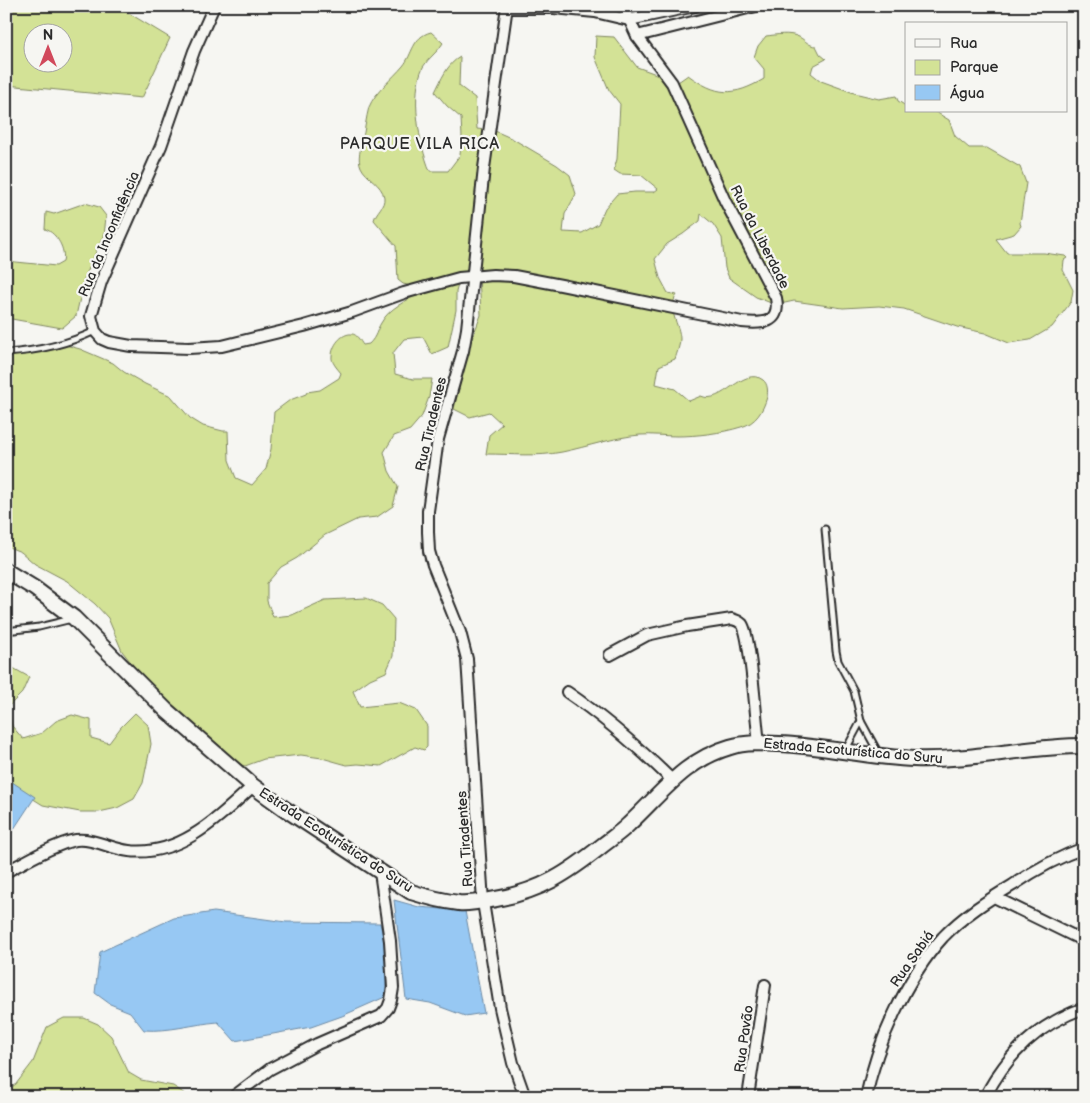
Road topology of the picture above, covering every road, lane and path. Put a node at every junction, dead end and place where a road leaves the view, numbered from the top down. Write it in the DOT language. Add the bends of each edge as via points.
graph roads {
  1 [pos="214,6"];
  2 [pos="623,6"];
  3 [pos="695,6"];
  4 [pos="756,6"];
  5 [pos="507,7"];
  6 [pos="629,20"];
  7 [pos="637,36"];
  8 [pos="472,276"];
  9 [pos="95,331"];
  10 [pos="6,353"];
  11 [pos="825,529"];
  12 [pos="6,571"];
  13 [pos="74,618"];
  14 [pos="6,631"];
  15 [pos="610,655"];
  16 [pos="567,692"];
  17 [pos="861,720"];
  18 [pos="759,743"];
  19 [pos="1084,746"];
  20 [pos="845,750"];
  21 [pos="880,755"];
  22 [pos="672,780"];
  23 [pos="254,786"];
  24 [pos="1084,848"];
  25 [pos="6,872"];
  26 [pos="380,872"];
  27 [pos="994,897"];
  28 [pos="483,902"];
  29 [pos="1084,941"];
  30 [pos="765,985"];
  31 [pos="1084,1008"];
  32 [pos="233,1097"];
  33 [pos="525,1097"];
  34 [pos="748,1097"];
  35 [pos="866,1097"];
  36 [pos="985,1097"];
  1 -- 9 [label="street, Rua da Inconfidência" via="194,51 161,146 101,282 91,316"];
  2 -- 6 [label="street, Rua da Liberdade"];
  3 -- 6 [label="street"];
  4 -- 7 [label="street"];
  5 -- 6 [label="street" via="561,8"];
  5 -- 8 [label="street, Rua Tiradentes"];
  6 -- 7 [label="street, Rua da Liberdade"];
  7 -- 8 [label="street, Rua da Liberdade" via="672,83 725,200 776,298 775,315 765,323 742,322 533,280"];
  8 -- 9 [label="street" via="404,293 304,326 222,346 130,346 109,342"];
  8 -- 28 [label="street, Rua Tiradentes" via="463,351 438,439 428,532 433,565 460,632 467,659"];
  9 -- 10 [label="lane" via="79,339 47,347"];
  11 -- 17 [label="lane" via="838,662 854,691"];
  12 -- 13 [label="main road, Estrada Ecoturística do Suru"];
  13 -- 14 [label="lane"];
  13 -- 23 [label="main road, Estrada Ecoturística do Suru" via="166,710"];
  15 -- 18 [label="street" via="663,630 737,620 744,627 749,652"];
  16 -- 22 [label="street" via="608,721"];
  17 -- 20 [label="lane"];
  17 -- 21 [label="lane"];
  18 -- 20 [label="main road, Estrada Ecoturística do Suru"];
  18 -- 22 [label="main road, Estrada Ecoturística do Suru" via="731,746 708,755"];
  19 -- 21 [label="main road, Estrada Ecoturística do Suru" via="950,759"];
  20 -- 21 [label="main road, Estrada Ecoturística do Suru"];
  22 -- 28 [label="main road, Estrada Ecoturística do Suru" via="628,825 575,867 542,887"];
  23 -- 25 [label="street" via="214,822 164,848 141,852 89,841 73,841"];
  23 -- 26 [label="main road, Estrada Ecoturística do Suru"];
  24 -- 27 [label="street, Rua Sabiá" via="1050,862"];
  26 -- 28 [label="main road, Estrada Ecoturística do Suru" via="411,892 435,899"];
  26 -- 32 [label="street" via="393,988 388,1008 381,1016 270,1069"];
  27 -- 29 [label="street"];
  27 -- 35 [label="street, Rua Sabiá" via="944,937 913,978 885,1037"];
  28 -- 33 [label="street, Rua Tiradentes" via="500,1008"];
  30 -- 34 [label="street, Rua Pavão"];
  31 -- 36 [label="street" via="1055,1020 1029,1038 1004,1066"];
}
